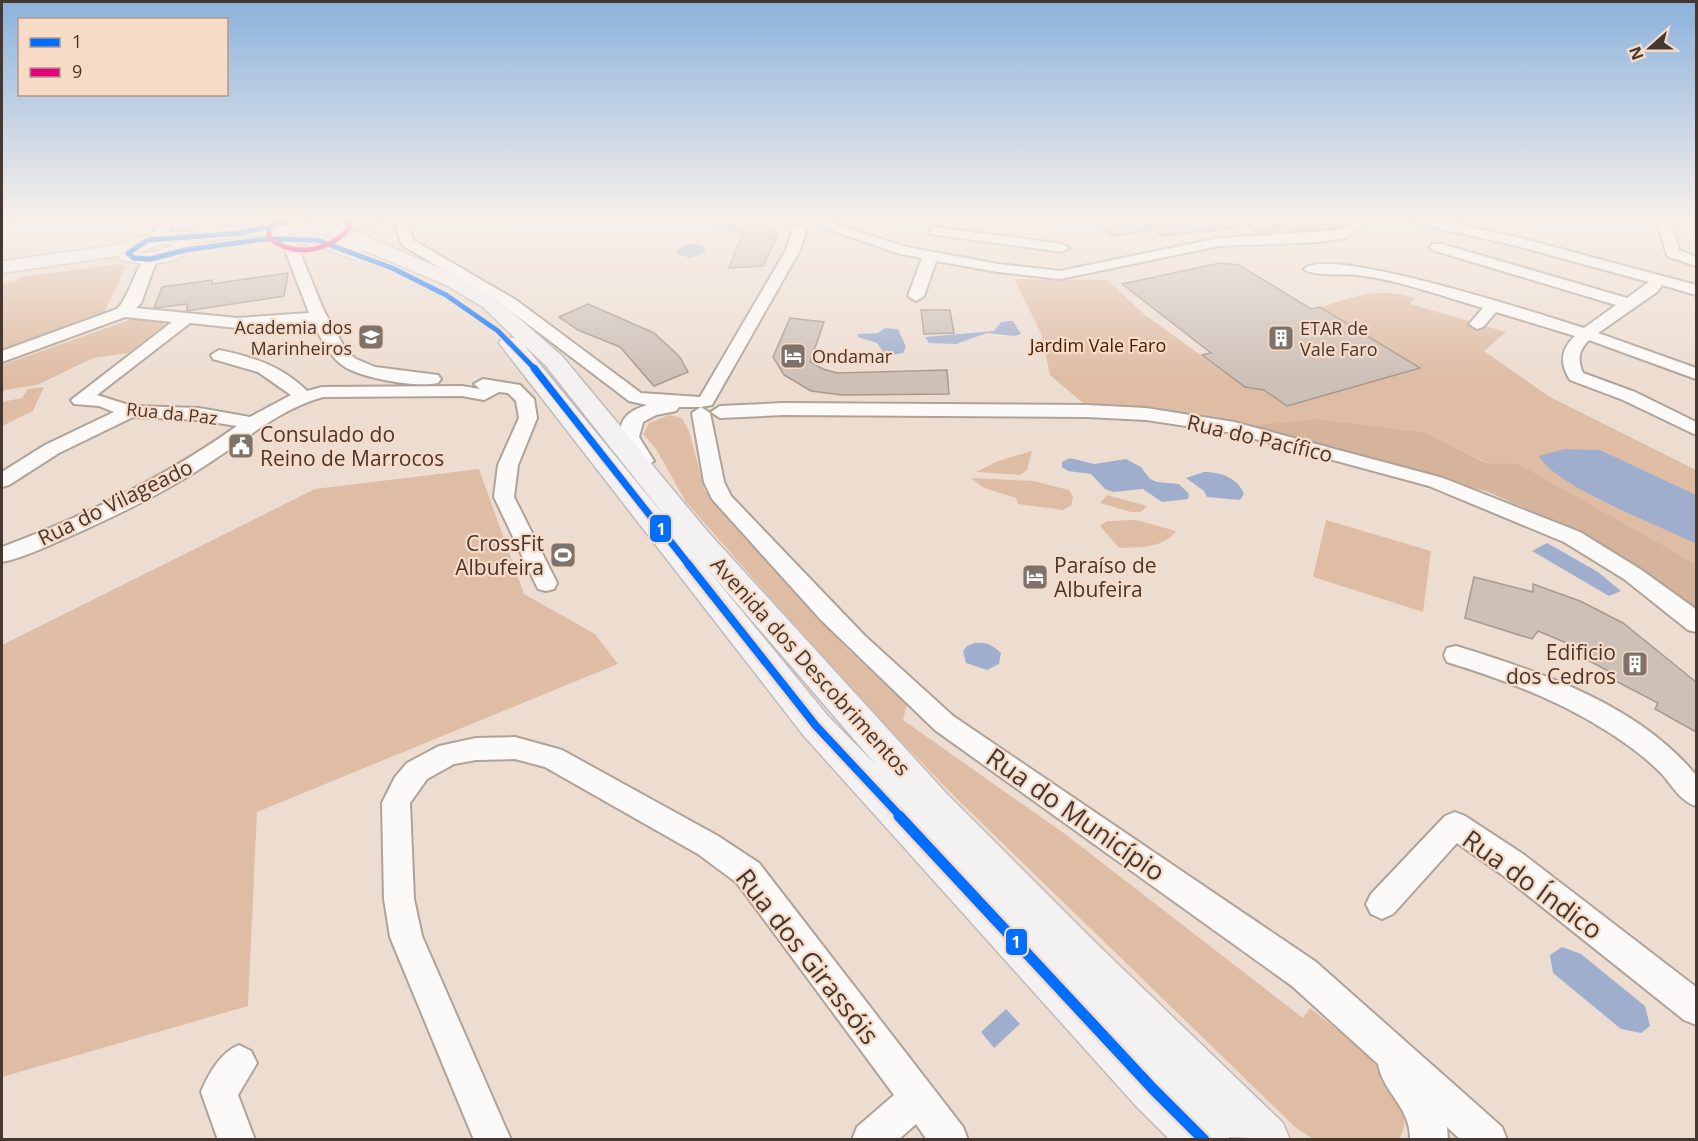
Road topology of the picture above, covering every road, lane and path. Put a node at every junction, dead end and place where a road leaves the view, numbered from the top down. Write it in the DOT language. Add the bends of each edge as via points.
graph roads {
  1 [pos="138,270"];
  2 [pos="301,270"];
  3 [pos="397,270"];
  4 [pos="428,270"];
  5 [pos="455,270"];
  6 [pos="782,270"];
  7 [pos="925,270"];
  8 [pos="1014,270"];
  9 [pos="1083,270"];
  10 [pos="1362,270"];
  11 [pos="1516,270"];
  12 [pos="1623,270"];
  13 [pos="1658,280"];
  14 [pos="1696,290"];
  15 [pos="916,296"];
  16 [pos="1630,304"];
  17 [pos="1493,306"];
  18 [pos="123,312"];
  19 [pos="319,314"];
  20 [pos="186,319"];
  21 [pos="1477,324"];
  22 [pos="1586,334"];
  23 [pos="219,355"];
  24 [pos="2,357"];
  25 [pos="1696,374"];
  26 [pos="496,385"];
  27 [pos="302,396"];
  28 [pos="711,407"];
  29 [pos="130,411"];
  30 [pos="253,423"];
  31 [pos="1696,429"];
  32 [pos="650,480"];
  33 [pos="2,481"];
  34 [pos="2,556"];
  35 [pos="546,584"];
  36 [pos="1696,624"];
  37 [pos="1456,655"];
  38 [pos="1696,794"];
  39 [pos="1382,904"];
  40 [pos="1696,1008"];
  41 [pos="1385,1045"];
  42 [pos="238,1063"];
  43 [pos="918,1098"];
  44 [pos="237,1140"];
  45 [pos="493,1140"];
  46 [pos="870,1140"];
  47 [pos="950,1140"];
  48 [pos="1205,1140"];
  49 [pos="1266,1140"];
  50 [pos="1429,1140"];
  51 [pos="1489,1140"];
  1 -- 18 [label="street" via="133,303"];
  2 -- 19 [label="street"];
  3 -- 48 [label="main road, Avenida dos Descobrimentos" via="472,310 525,357 816,726"];
  4 -- 32 [label="main road, Avenida dos Descobrimentos" via="490,303 554,361"];
  5 -- 28 [label="street" via="510,303 635,397"];
  6 -- 28 [label="street" via="734,356"];
  7 -- 15 [label="street"];
  8 -- 9 [label="street" via="1060,275"];
  10 -- 17 [label="street"];
  11 -- 16 [label="street"];
  12 -- 13 [label="street"];
  13 -- 14 [label="street"];
  13 -- 16 [label="street"];
  16 -- 22 [label="street"];
  17 -- 21 [label="street"];
  17 -- 22 [label="street"];
  18 -- 20 [label="street"];
  18 -- 24 [label="street"];
  19 -- 20 [label="street" via="237,323"];
  19 -- 26 [label="street" via="332,346 348,362 378,373"];
  20 -- 29 [label="street, Rua da Paz" via="80,400 101,401"];
  22 -- 25 [label="street"];
  22 -- 31 [label="street" via="1573,348 1570,362 1576,376 1629,396"];
  23 -- 27 [label="street" via="264,366"];
  26 -- 27 [label="street, Rua do Vilageado" via="484,395 462,391 322,392"];
  26 -- 35 [label="street" via="514,389 525,399 528,418 507,465 504,497"];
  27 -- 30 [label="street, Rua do Vilageado" via="273,408"];
  28 -- 32 [label="street" via="657,408 644,412 632,423 629,437 642,456"];
  28 -- 36 [label="street, Rua do Pacífico" via="1088,411 1146,414 1234,428 1436,482 1572,537 1632,574 1686,612"];
  28 -- 41 [label="street, Rua do Município" via="707,451 716,490 845,632 944,723 1304,974"];
  29 -- 30 [label="street, Rua da Paz" via="199,414"];
  29 -- 33 [label="street" via="52,449"];
  30 -- 34 [label="street, Rua do Vilageado" via="158,486"];
  32 -- 49 [label="main road, Avenida dos Descobrimentos" via="698,540 934,806"];
  37 -- 38 [label="street" via="1548,686 1608,717 1664,758"];
  39 -- 40 [label="street, Rua do Índico" via="1455,825 1512,864"];
  41 -- 50 [label="street" via="1429,1119"];
  41 -- 51 [label="street, Rua do Município"];
  42 -- 44 [label="street" via="219,1092"];
  43 -- 45 [label="street, Rua dos Girassóis" via="748,873 708,845 552,758 514,748 476,749 432,761 405,784 396,803 399,899 406,937"];
  43 -- 46 [label="street"];
  43 -- 47 [label="street, Rua dos Girassóis"];
}
